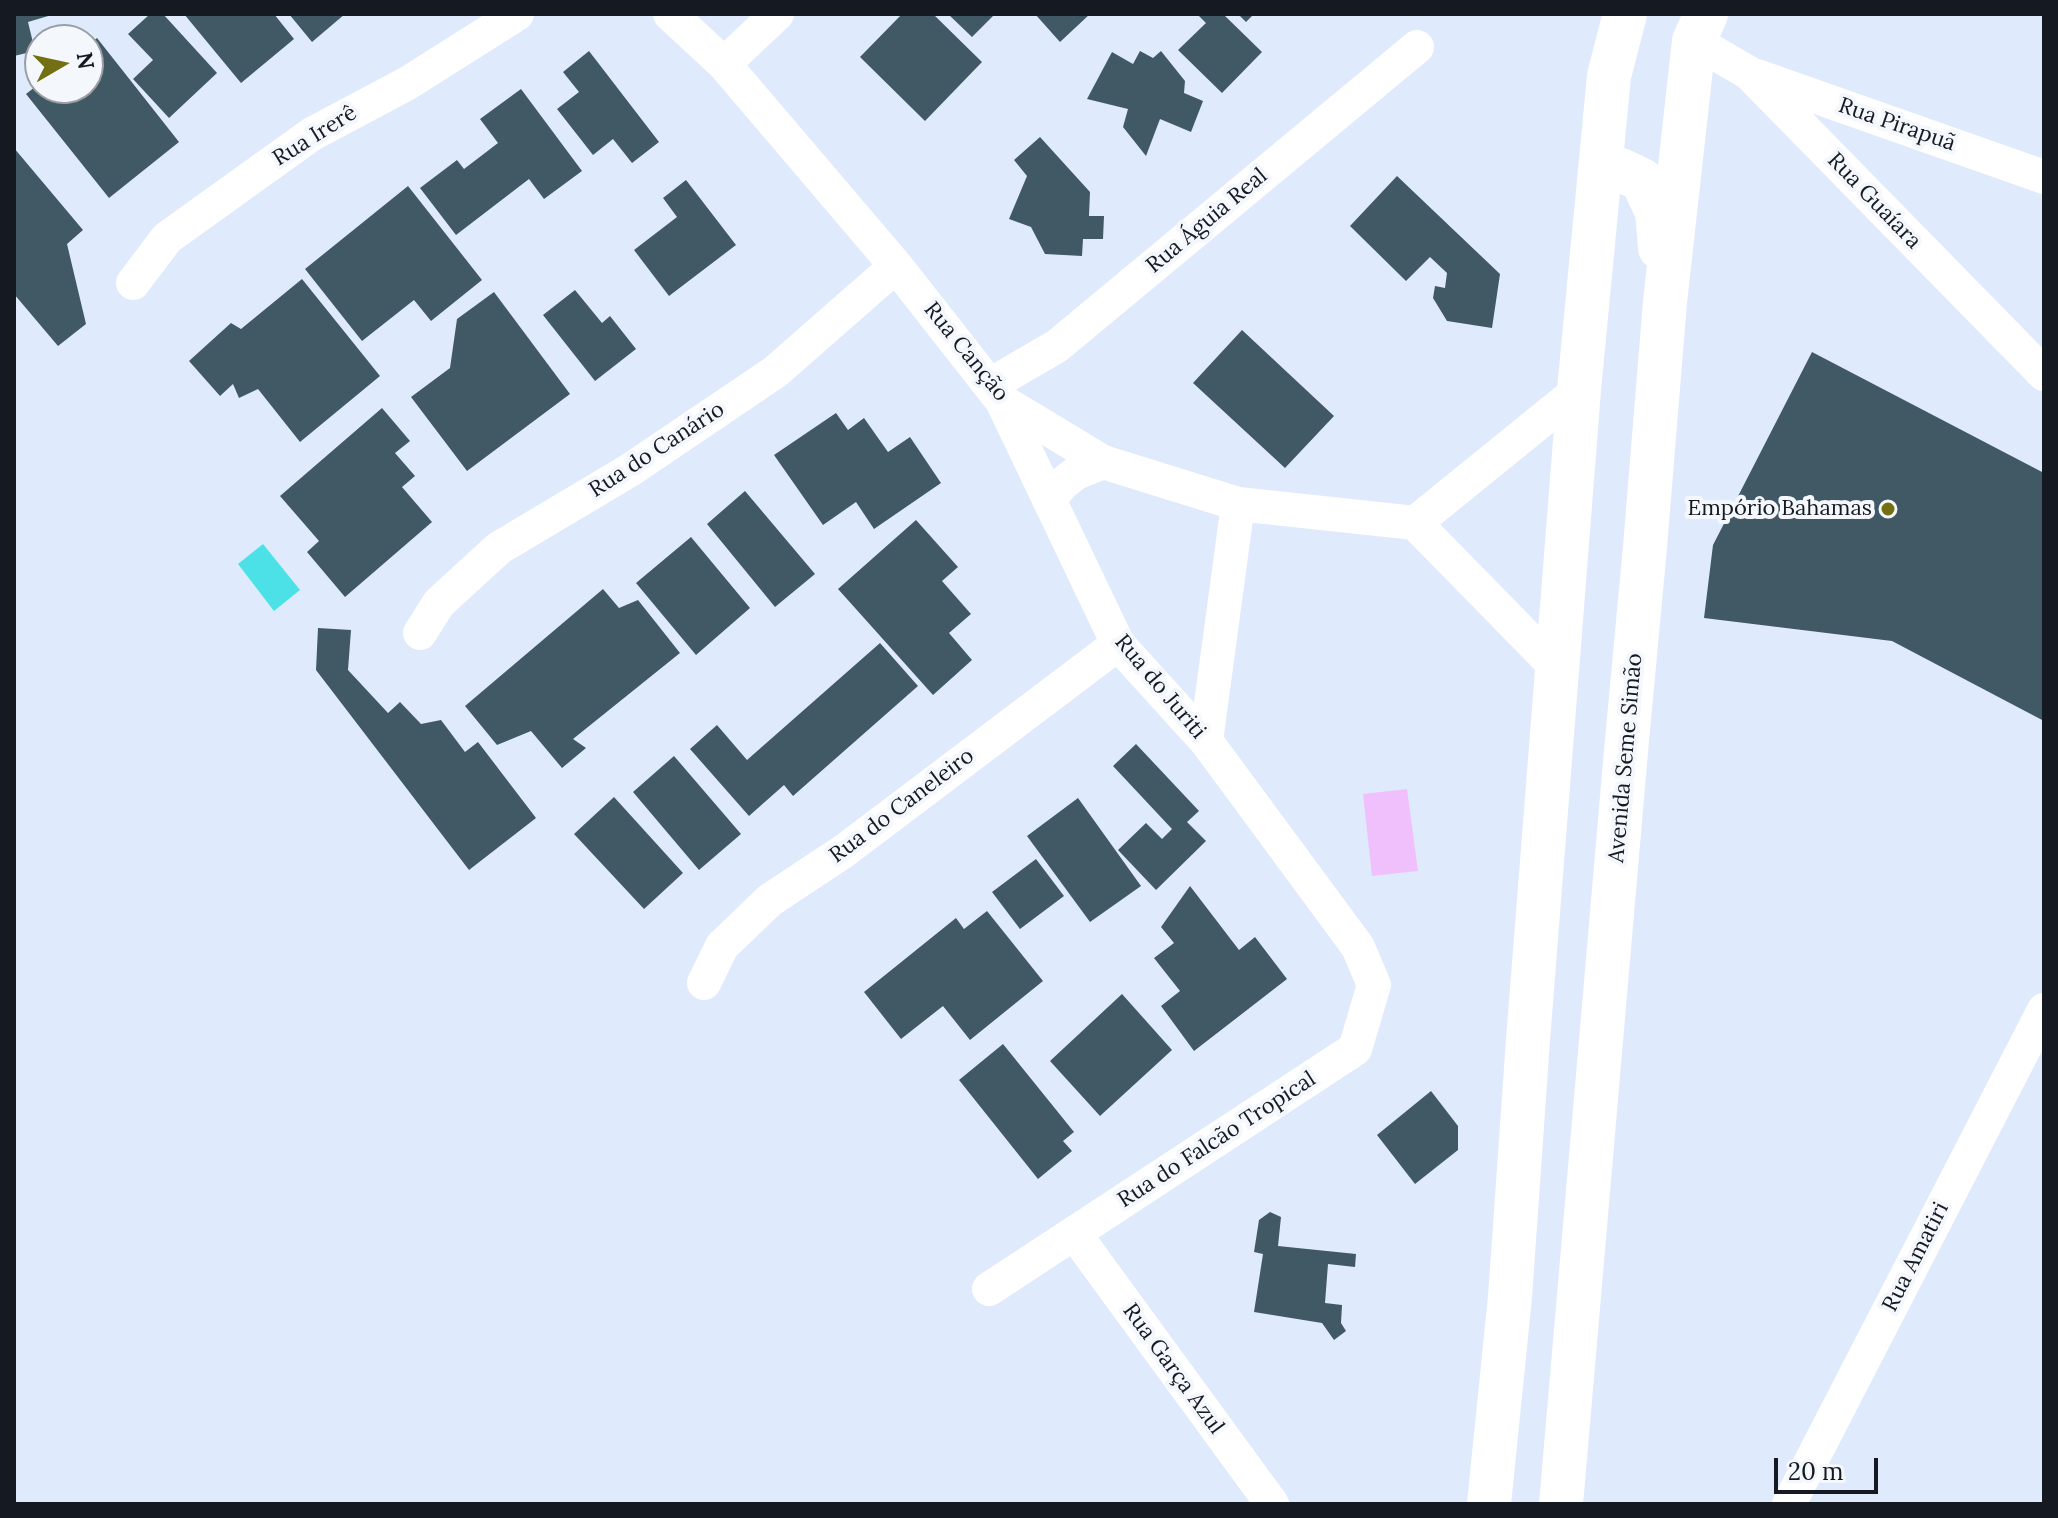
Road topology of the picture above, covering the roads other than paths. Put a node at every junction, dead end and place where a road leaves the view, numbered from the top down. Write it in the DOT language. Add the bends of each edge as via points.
graph roads {
  1 [pos="517,14"];
  2 [pos="670,14"];
  3 [pos="777,14"];
  4 [pos="1625,14"];
  5 [pos="1700,27"];
  6 [pos="1417,47"];
  7 [pos="724,64"];
  8 [pos="1749,73"];
  9 [pos="1601,165"];
  10 [pos="2044,177"];
  11 [pos="896,266"];
  12 [pos="133,283"];
  13 [pos="1665,302"];
  14 [pos="2044,374"];
  15 [pos="1579,390"];
  16 [pos="996,393"];
  17 [pos="1103,462"];
  18 [pos="1049,500"];
  19 [pos="1238,504"];
  20 [pos="1415,523"];
  21 [pos="420,633"];
  22 [pos="1118,644"];
  23 [pos="1558,669"];
  24 [pos="1206,741"];
  25 [pos="1358,947"];
  26 [pos="704,983"];
  27 [pos="2044,1010"];
  28 [pos="1528,1040"];
  29 [pos="1591,1154"];
  30 [pos="1074,1233"];
  31 [pos="989,1289"];
  32 [pos="1272,1504"];
  33 [pos="1489,1504"];
  34 [pos="1561,1504"];
  35 [pos="1789,1504"];
  1 -- 12 [label="street, Rua Irerê" via="408,83 312,134 167,238"];
  2 -- 7 [label="street, Rua Canção"];
  3 -- 7 [label="street"];
  4 -- 9 [label="main road" via="1609,76"];
  5 -- 8 [label="street, Rua Guaíara"];
  5 -- 13 [label="main road, Avenida Seme Simão"];
  6 -- 16 [label="street, Rua Águia Real"];
  7 -- 11 [label="street, Rua Canção"];
  8 -- 10 [label="street, Rua Pirapuã"];
  8 -- 14 [label="street, Rua Guaíara"];
  9 -- 13 [label="main road" via="1642,180 1657,212"];
  9 -- 15 [label="main road"];
  11 -- 16 [label="street, Rua Canção"];
  11 -- 21 [label="street, Rua do Canário" via="775,372 630,470 499,548 439,603"];
  13 -- 29 [label="main road, Avenida Seme Simão"];
  15 -- 20 [label="street"];
  15 -- 23 [label="main road"];
  16 -- 17 [label="street, Rua Canção"];
  16 -- 18 [label="street, Rua do Juriti"];
  17 -- 18 [label="street" via="1076,473"];
  17 -- 19 [label="street, Rua Canção"];
  18 -- 22 [label="street, Rua do Juriti"];
  19 -- 20 [label="street, Rua Canção"];
  19 -- 24 [label="street"];
  20 -- 23 [label="street"];
  22 -- 24 [label="street, Rua do Juriti"];
  22 -- 26 [label="street, Rua do Caneleiro" via="844,851 770,900 722,946"];
  23 -- 28 [label="main road"];
  24 -- 25 [label="street, Rua do Juriti"];
  25 -- 30 [label="street, Rua do Falcão Tropical" via="1374,985 1355,1049"];
  27 -- 35 [label="street, Rua Amatiri"];
  28 -- 29 [label="main road" via="1536,1119 1546,1141"];
  28 -- 33 [label="main road"];
  29 -- 34 [label="main road, Avenida Seme Simão"];
  30 -- 31 [label="street, Rua do Falcão Tropical"];
  30 -- 32 [label="street, Rua Garça Azul"];
}
